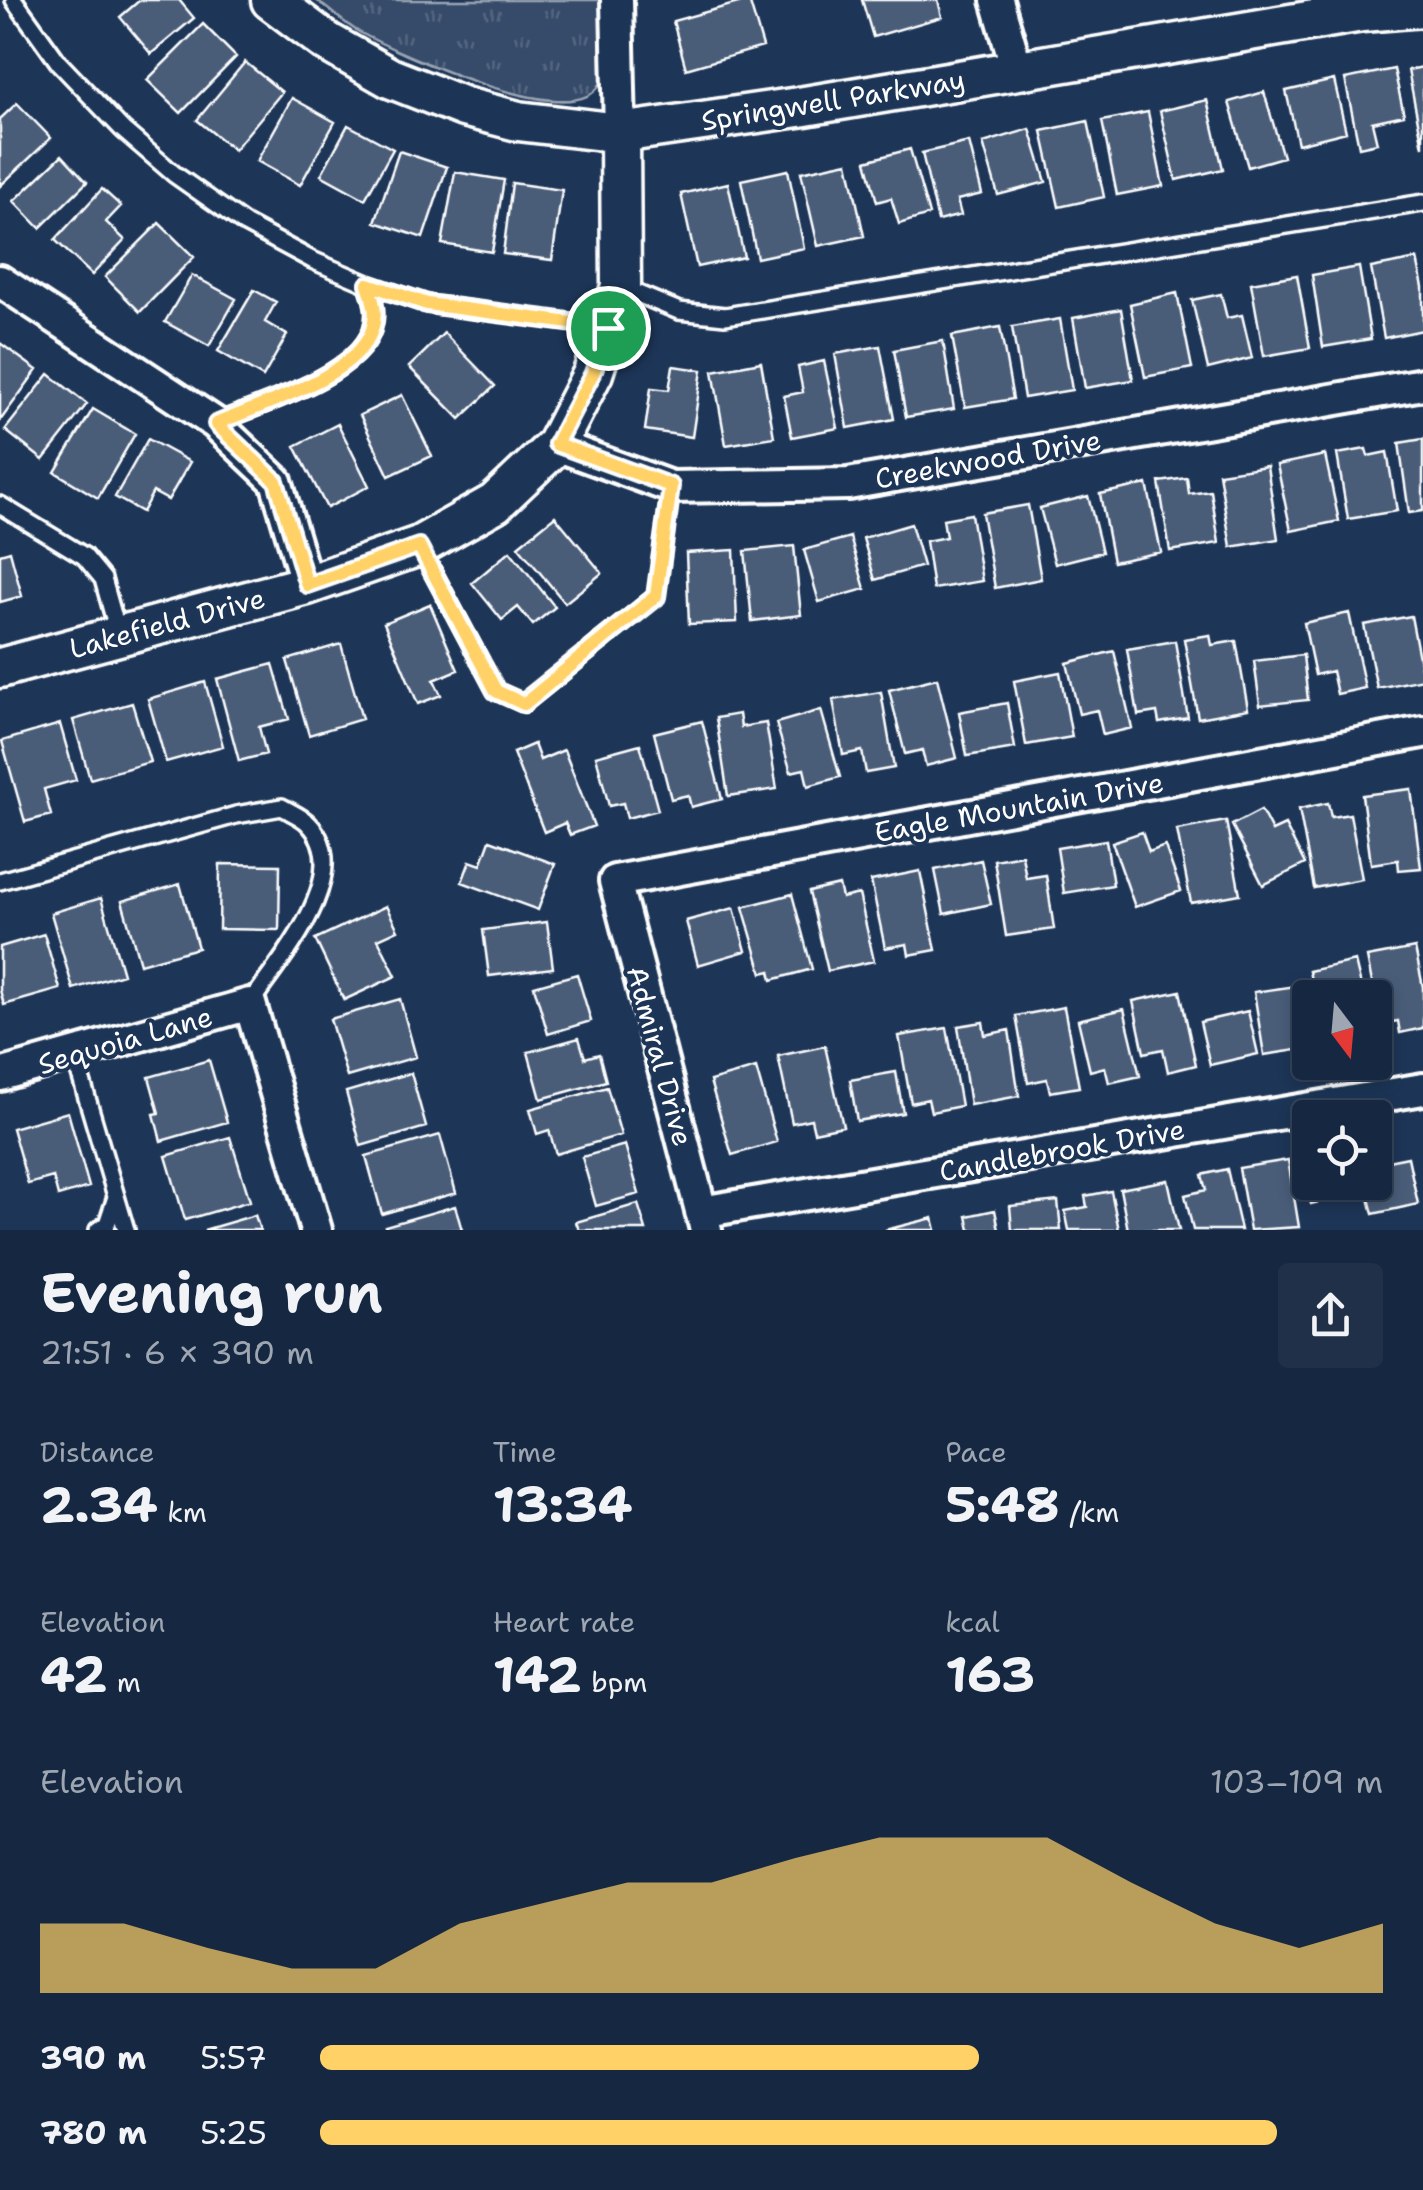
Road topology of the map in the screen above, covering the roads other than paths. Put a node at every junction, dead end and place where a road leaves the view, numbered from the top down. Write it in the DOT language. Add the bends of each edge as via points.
graph roads {
  1 [pos="14,0"];
  2 [pos="270,0"];
  3 [pos="617,0"];
  4 [pos="997,0"];
  5 [pos="1361,6"];
  6 [pos="1423,7"];
  7 [pos="1017,69"];
  8 [pos="620,133"];
  9 [pos="1423,203"];
  10 [pos="0,281"];
  11 [pos="368,284"];
  12 [pos="621,287"];
  13 [pos="608,328"];
  14 [pos="1423,384"];
  15 [pos="216,424"];
  16 [pos="556,444"];
  17 [pos="671,486"];
  18 [pos="0,506"];
  19 [pos="419,546"];
  20 [pos="307,585"];
  21 [pos="118,636"];
  22 [pos="0,668"];
  23 [pos="1423,732"];
  24 [pos="0,881"];
  25 [pos="615,881"];
  26 [pos="250,1004"];
  27 [pos="74,1054"];
  28 [pos="0,1075"];
  29 [pos="1423,1089"];
  30 [pos="116,1197"];
  31 [pos="704,1221"];
  32 [pos="98,1230"];
  33 [pos="126,1230"];
  34 [pos="316,1230"];
  1 -- 11 [label="lane" via="59,63 174,174 245,224"];
  2 -- 8 [label="street, Springwell Parkway" via="390,78 464,107 534,124"];
  3 -- 8 [label="street, Lakefield Drive"];
  4 -- 7 [label="street"];
  5 -- 6 [label="street, Springwell Parkway"];
  5 -- 7 [label="street, Springwell Parkway"];
  7 -- 8 [label="street, Springwell Parkway"];
  8 -- 12 [label="street, Lakefield Drive"];
  9 -- 12 [label="lane" via="725,316 679,311"];
  10 -- 15 [label="street"];
  11 -- 13 [label="lane" via="427,304"];
  11 -- 15 [label="lane" via="376,310 372,332 353,360"];
  12 -- 13 [label="street, Lakefield Drive"];
  13 -- 16 [label="street, Lakefield Drive"];
  14 -- 17 [label="street, Creekwood Drive" via="848,484"];
  15 -- 20 [label="street" via="276,481"];
  16 -- 17 [label="street, Creekwood Drive"];
  16 -- 19 [label="street, Lakefield Drive" via="496,502"];
  17 -- 19 [label="lane" via="656,596 524,704 496,691"];
  18 -- 21 [label="lane" via="84,556 103,579"];
  19 -- 20 [label="street, Lakefield Drive"];
  20 -- 21 [label="street, Lakefield Drive"];
  21 -- 22 [label="street, Lakefield Drive"];
  23 -- 25 [label="street, Eagle Mountain Drive"];
  24 -- 26 [label="lane" via="282,807 310,824 323,850 324,882"];
  25 -- 31 [label="street, Admiral Drive"];
  26 -- 27 [label="street, Sequoia Lane"];
  26 -- 34 [label="street"];
  27 -- 28 [label="street, Sequoia Lane"];
  27 -- 30 [label="lane"];
  29 -- 31 [label="street, Candlebrook Drive"];
  30 -- 32 [label="lane" via="107,1224"];
  30 -- 33 [label="lane"];
}
